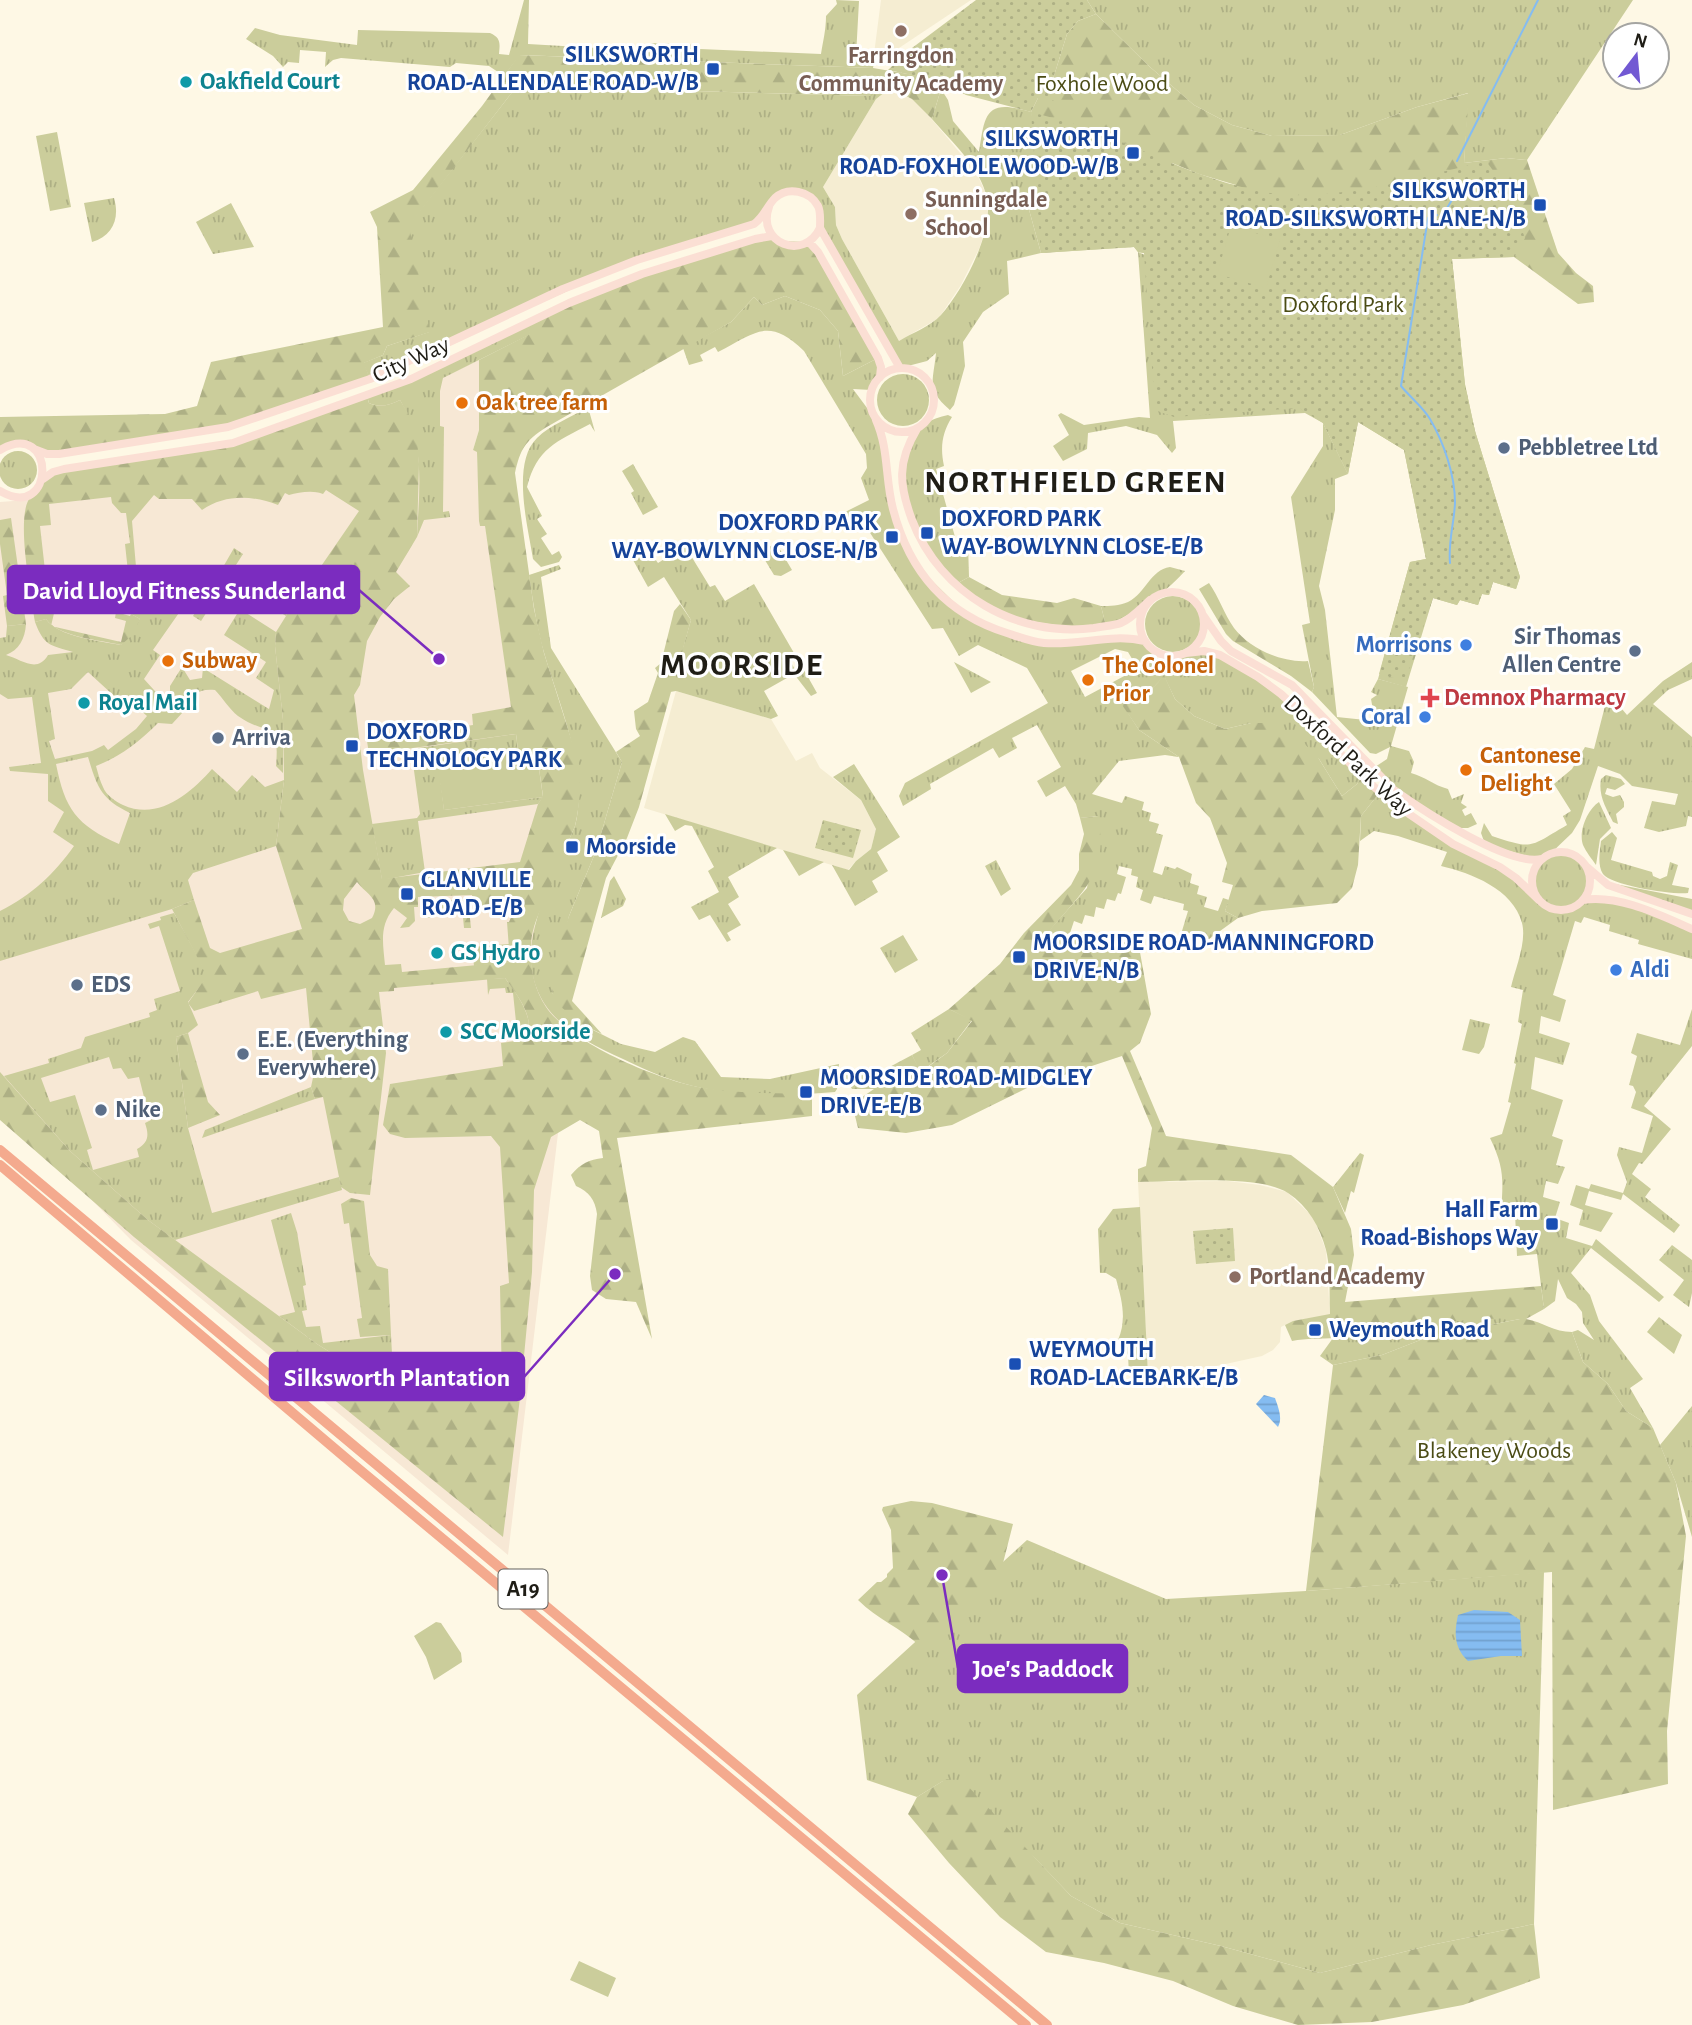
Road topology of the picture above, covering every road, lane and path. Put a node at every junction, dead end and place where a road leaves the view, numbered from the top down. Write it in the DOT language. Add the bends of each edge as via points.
graph roads {
  1 [pos="769,207"];
  2 [pos="820,228"];
  3 [pos="772,236"];
  4 [pos="808,242"];
  5 [pos="403,364"];
  6 [pos="900,368"];
  7 [pos="880,377"];
  8 [pos="411,379"];
  9 [pos="876,420"];
  10 [pos="917,429"];
  11 [pos="34,449"];
  12 [pos="0,450"];
  13 [pos="43,479"];
  14 [pos="0,491"];
  15 [pos="1150,600"];
  16 [pos="1203,615"];
  17 [pos="1145,641"];
  18 [pos="1186,653"];
  19 [pos="1542,859"];
  20 [pos="1585,865"];
  21 [pos="1539,900"];
  22 [pos="1583,900"];
  23 [pos="1692,914"];
  24 [pos="1692,929"];
  25 [pos="0,1150"];
  26 [pos="0,1165"];
  27 [pos="1026,2025"];
  28 [pos="1047,2025"];
  1 -- 2 [label="main road" via="789,191 803,193 819,209"];
  1 -- 3 [label="main road" via="766,221"];
  1 -- 5 [label="main road, City Way" via="754,224 637,260 563,289"];
  2 -- 4 [label="main road"];
  2 -- 6 [label="main road"];
  3 -- 4 [label="main road" via="793,246"];
  3 -- 8 [label="main road, City Way" via="642,274 558,308"];
  4 -- 7 [label="main road" via="878,358"];
  5 -- 8 [label="main road"];
  5 -- 11 [label="main road, City Way" via="228,427 59,454"];
  6 -- 7 [label="main road"];
  6 -- 10 [label="main road, Doxford Park Way" via="915,370 934,394 933,410"];
  7 -- 9 [label="main road, Doxford Park Way" via="869,400"];
  8 -- 13 [label="main road, City Way" via="233,443 64,469"];
  9 -- 10 [label="main road" via="899,433"];
  9 -- 17 [label="main road, Doxford Park Way" via="885,443 888,487 902,539 929,585 946,600 993,629 1041,643 1110,638"];
  10 -- 15 [label="main road, Doxford Park Way" via="901,466 911,518 940,569 981,604 1017,621 1059,630 1121,623"];
  11 -- 12 [label="main road, City Way" via="17,443"];
  11 -- 13 [label="main road" via="43,463"];
  13 -- 14 [label="main road, City Way" via="26,496"];
  15 -- 16 [label="main road, Doxford Park Way" via="1165,593 1184,594"];
  15 -- 17 [label="main road" via="1140,621"];
  16 -- 18 [label="main road" via="1202,636"];
  16 -- 19 [label="main road, Doxford Park Way" via="1231,651 1292,685 1412,803 1500,852 1525,860"];
  17 -- 18 [label="main road, Doxford Park Way" via="1163,655"];
  18 -- 21 [label="main road, Doxford Park Way" via="1220,655 1258,677 1307,718 1390,801 1453,845 1500,867"];
  19 -- 20 [label="main road, Doxford Park Way" via="1566,852 1577,855"];
  19 -- 21 [label="main road" via="1532,877"];
  20 -- 22 [label="main road" via="1590,884"];
  20 -- 23 [label="main road, Doxford Park Way" via="1608,885"];
  21 -- 22 [label="main road, Doxford Park Way" via="1558,910"];
  22 -- 24 [label="main road, Doxford Park Way" via="1606,899"];
  25 -- 28 [label="highway, A19"];
  26 -- 27 [label="highway, A19"];
}
